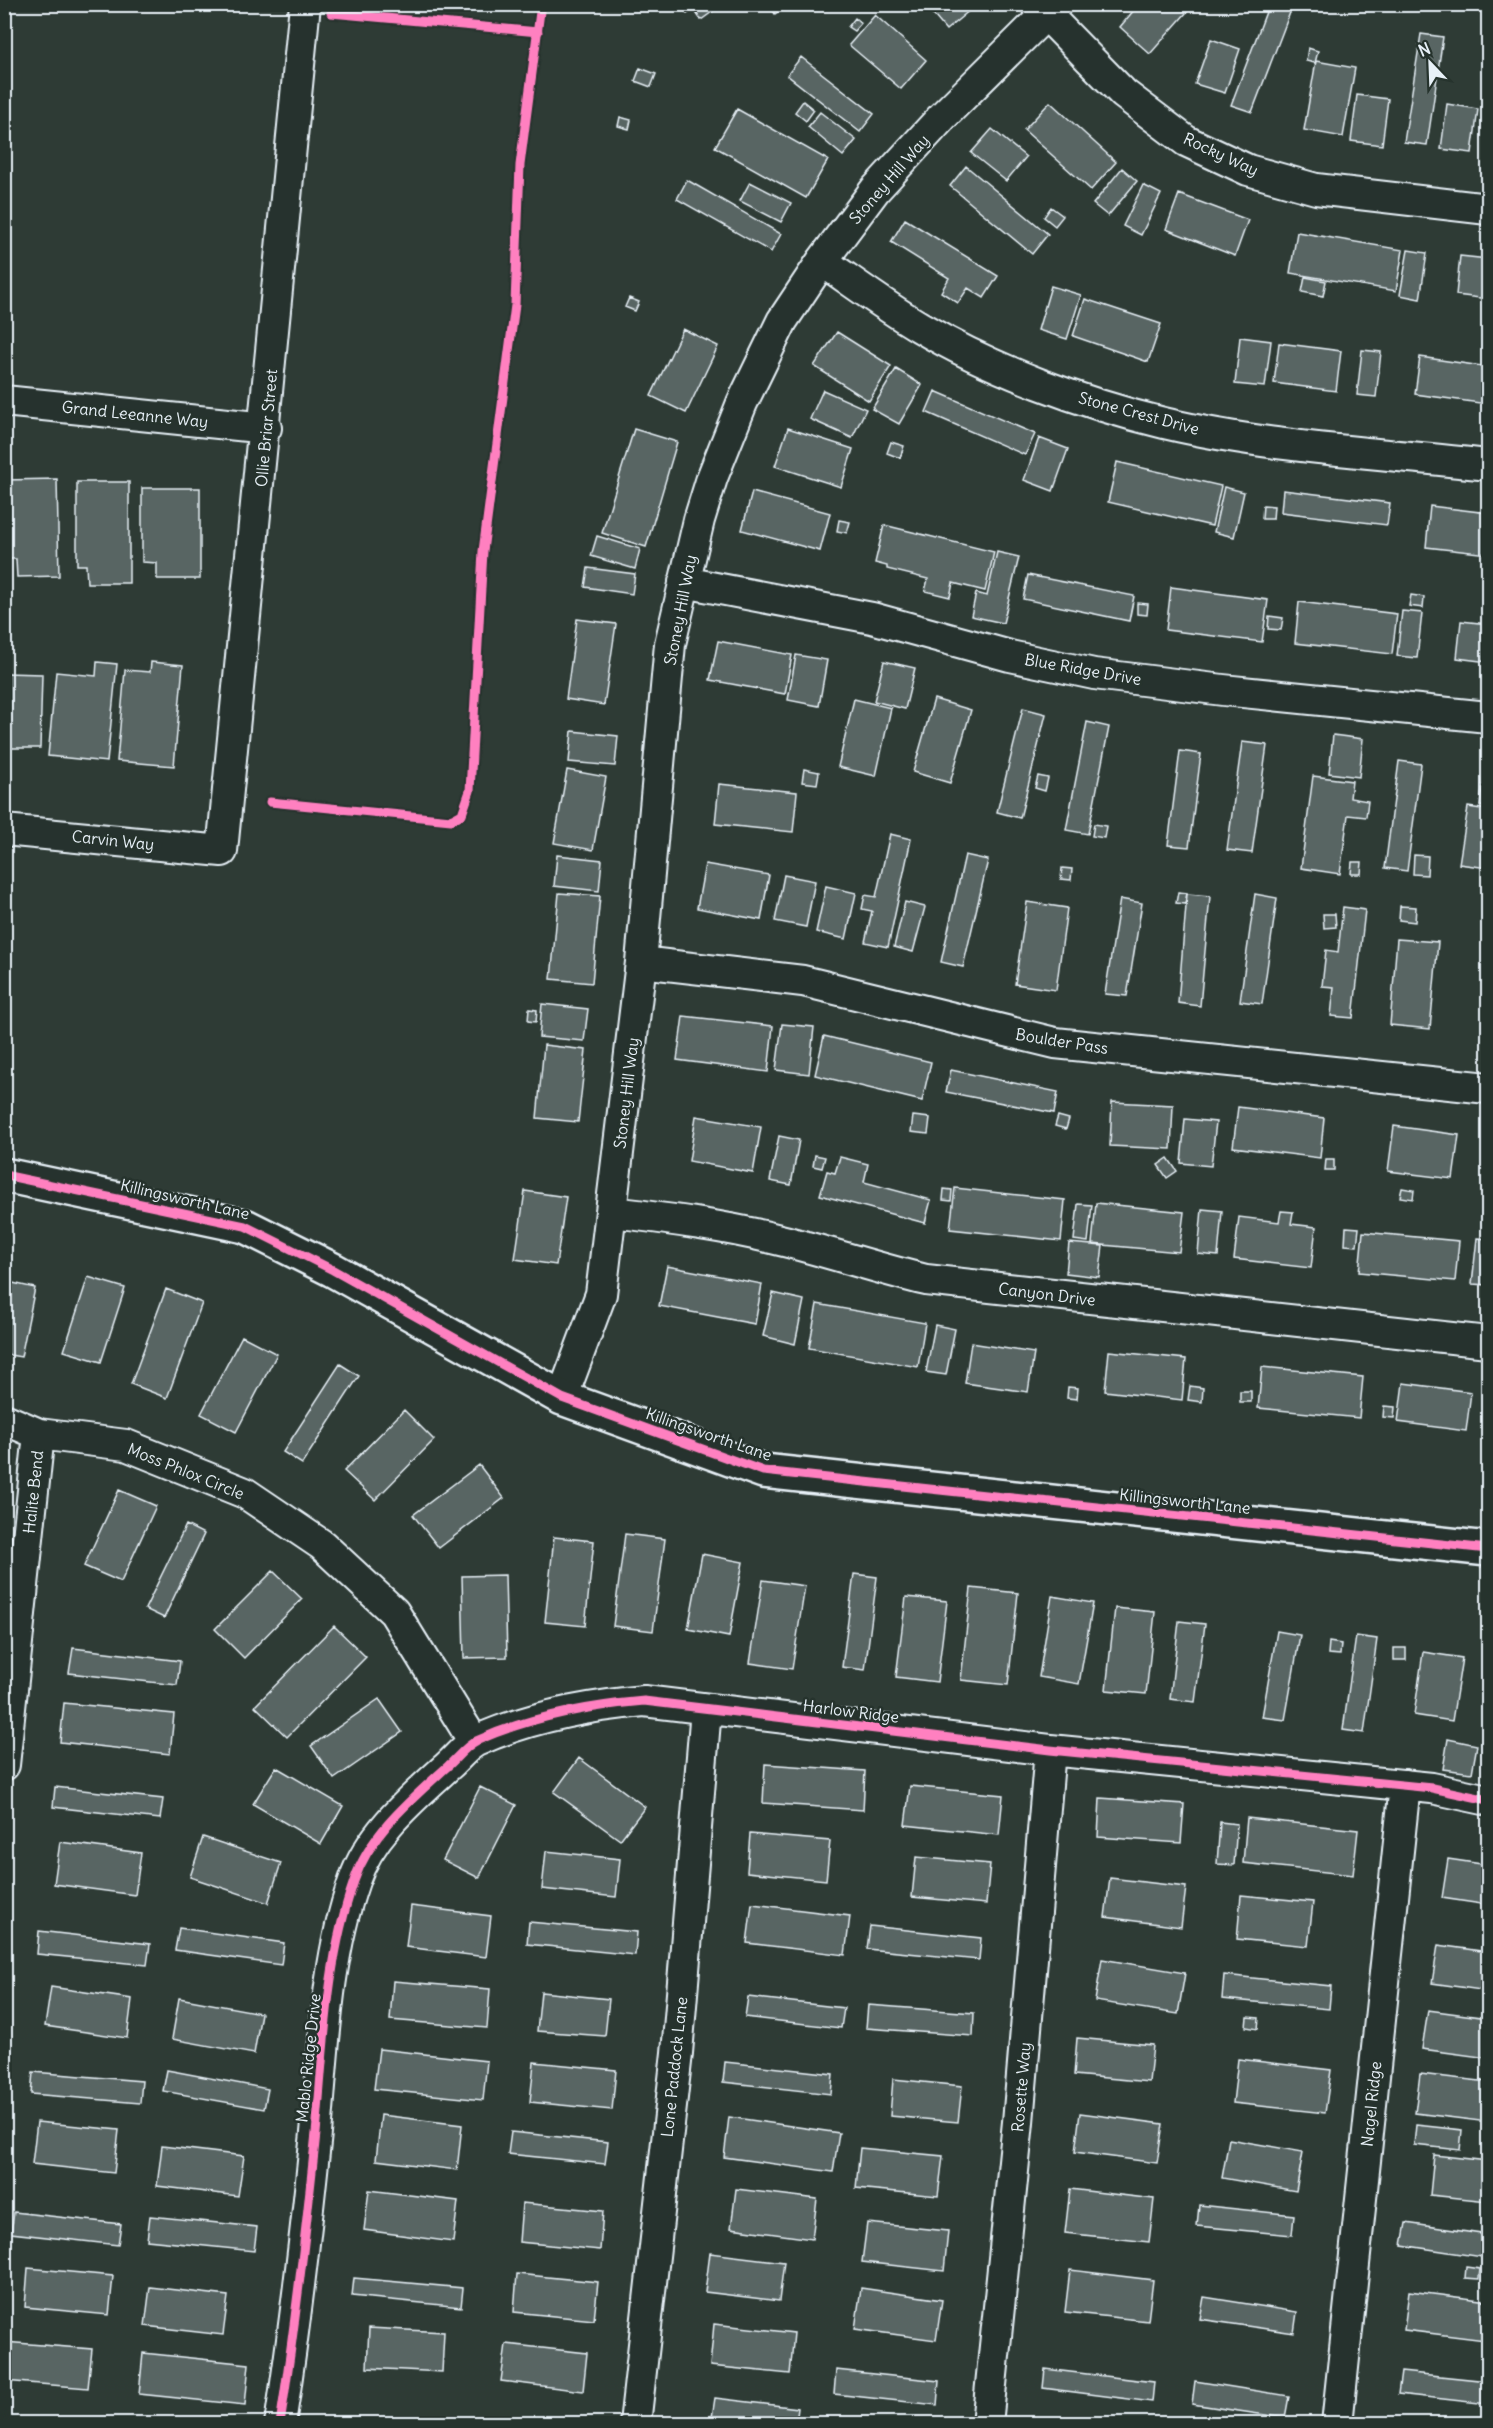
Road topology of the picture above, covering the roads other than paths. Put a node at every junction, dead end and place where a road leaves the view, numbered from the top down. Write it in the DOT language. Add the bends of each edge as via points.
graph roads {
  1 [pos="305,4"];
  2 [pos="1046,8"];
  3 [pos="1488,209"];
  4 [pos="822,261"];
  5 [pos="4,400"];
  6 [pos="266,428"];
  7 [pos="1488,465"];
  8 [pos="684,582"];
  9 [pos="1488,717"];
  10 [pos="4,830"];
  11 [pos="222,851"];
  12 [pos="641,962"];
  13 [pos="1488,1088"];
  14 [pos="4,1175"];
  15 [pos="613,1212"];
  16 [pos="1488,1342"];
  17 [pos="562,1398"];
  18 [pos="4,1419"];
  19 [pos="39,1434"];
  20 [pos="1488,1549"];
  21 [pos="706,1709"];
  22 [pos="474,1742"];
  23 [pos="1050,1750"];
  24 [pos="4,1765"];
  25 [pos="1405,1785"];
  26 [pos="1488,1800"];
  27 [pos="280,2424"];
  28 [pos="635,2424"];
  29 [pos="987,2424"];
  30 [pos="1337,2424"];
  1 -- 6 [label="street, Ollie Briar Street"];
  2 -- 3 [label="street, Rocky Way" via="1124,94 1186,141 1248,170 1316,189"];
  2 -- 4 [label="street, Stoney Hill Way" via="875,190"];
  4 -- 7 [label="street, Stone Crest Drive" via="920,327 1033,381 1098,405 1238,437"];
  4 -- 8 [label="street, Stoney Hill Way" via="782,321 742,403 699,520"];
  5 -- 6 [label="street, Grand Leeanne Way"];
  6 -- 11 [label="street, Ollie Briar Street"];
  8 -- 9 [label="street, Blue Ridge Drive" via="872,618 1010,656 1094,674"];
  8 -- 12 [label="street, Stoney Hill Way" via="670,644"];
  10 -- 11 [label="street, Carvin Way"];
  12 -- 13 [label="street, Boulder Pass" via="803,981 1055,1043"];
  12 -- 15 [label="street, Stoney Hill Way"];
  14 -- 17 [label="street, Killingsworth Lane" via="245,1226 333,1270"];
  15 -- 16 [label="street, Canyon Drive" via="706,1224 781,1240 926,1280"];
  15 -- 17 [label="street, Stoney Hill Way" via="601,1294"];
  17 -- 20 [label="street, Killingsworth Lane" via="763,1471"];
  18 -- 19 [label="street, Moss Phlox Circle"];
  19 -- 22 [label="street, Moss Phlox Circle" via="126,1445 245,1493 322,1545 394,1612"];
  19 -- 24 [label="street, Halite Bend"];
  21 -- 22 [label="street, Harlow Ridge" via="644,1701 598,1705 551,1715"];
  21 -- 23 [label="street, Harlow Ridge"];
  21 -- 28 [label="street, Lone Paddock Lane" via="677,2053"];
  22 -- 27 [label="street, Mablo Ridge Drive" via="397,1814 372,1846 355,1878 340,1928 329,1994 301,2285"];
  23 -- 25 [label="street, Harlow Ridge"];
  23 -- 29 [label="street, Rosette Way"];
  25 -- 26 [label="street"];
  25 -- 30 [label="street, Nagel Ridge"];
}
